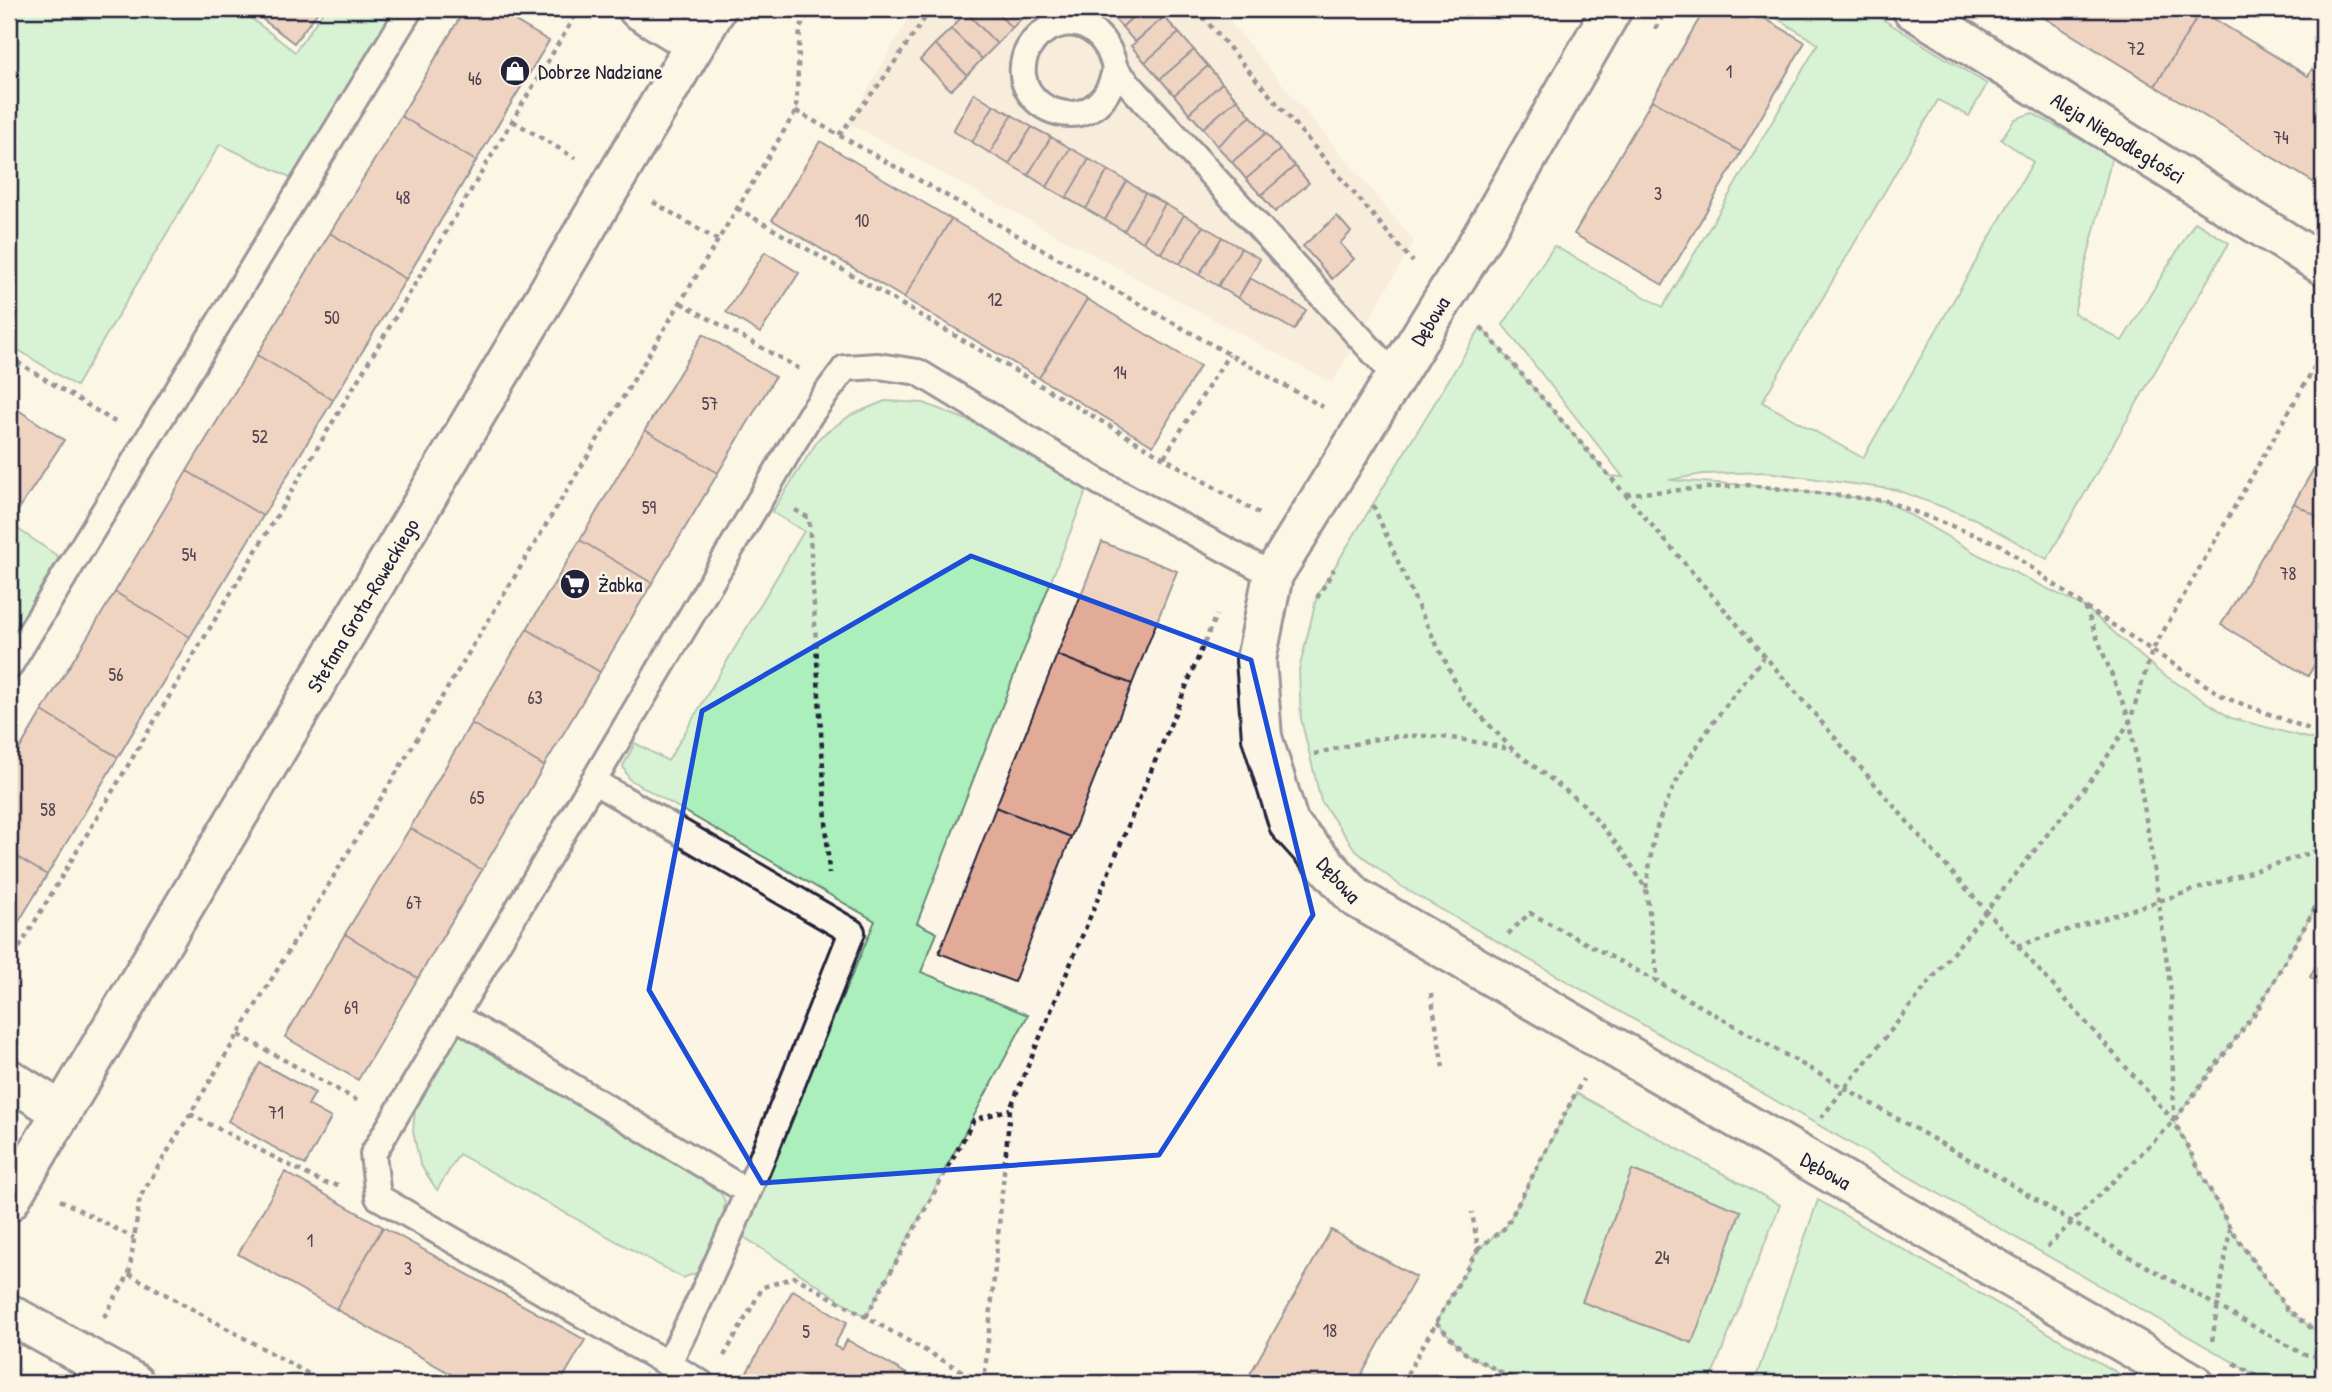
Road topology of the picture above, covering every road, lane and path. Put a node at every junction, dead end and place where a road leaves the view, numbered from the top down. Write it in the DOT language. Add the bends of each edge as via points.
graph roads {
  1 [pos="410,9"];
  2 [pos="579,9"];
  3 [pos="638,9"];
  4 [pos="716,9"];
  5 [pos="810,9"];
  6 [pos="931,9"];
  7 [pos="1196,9"];
  8 [pos="1612,9"];
  9 [pos="1667,9"];
  10 [pos="1912,9"];
  11 [pos="1653,32"];
  12 [pos="695,44"];
  13 [pos="1115,69"];
  14 [pos="796,111"];
  15 [pos="839,135"];
  16 [pos="737,208"];
  17 [pos="2323,265"];
  18 [pos="1415,266"];
  19 [pos="681,303"];
  20 [pos="1488,315"];
  21 [pos="1481,327"];
  22 [pos="1474,338"];
  23 [pos="2323,352"];
  24 [pos="1229,354"];
  25 [pos="9,357"];
  26 [pos="1395,377"];
  27 [pos="831,386"];
  28 [pos="1331,412"];
  29 [pos="147,441"];
  30 [pos="1164,458"];
  31 [pos="764,492"];
  32 [pos="1625,494"];
  33 [pos="1367,515"];
  34 [pos="1270,519"];
  35 [pos="1260,567"];
  36 [pos="1335,568"];
  37 [pos="2085,607"];
  38 [pos="1314,609"];
  39 [pos="2152,651"];
  40 [pos="1765,657"];
  41 [pos="9,667"];
  42 [pos="2130,721"];
  43 [pos="2323,734"];
  44 [pos="1513,750"];
  45 [pos="1310,755"];
  46 [pos="593,781"];
  47 [pos="2323,849"];
  48 [pos="1646,889"];
  49 [pos="2323,894"];
  50 [pos="2159,900"];
  51 [pos="814,910"];
  52 [pos="1986,913"];
  53 [pos="1506,937"];
  54 [pos="2017,946"];
  55 [pos="9,965"];
  56 [pos="1658,982"];
  57 [pos="1429,984"];
  58 [pos="455,1016"];
  59 [pos="239,1035"];
  60 [pos="1443,1068"];
  61 [pos="1586,1071"];
  62 [pos="9,1079"];
  63 [pos="1845,1088"];
  64 [pos="1010,1110"];
  65 [pos="62,1112"];
  66 [pos="190,1114"];
  67 [pos="393,1120"];
  68 [pos="2174,1121"];
  69 [pos="1816,1124"];
  70 [pos="377,1189"];
  71 [pos="16,1190"];
  72 [pos="748,1192"];
  73 [pos="1472,1212"];
  74 [pos="2072,1222"];
  75 [pos="2230,1228"];
  76 [pos="134,1238"];
  77 [pos="1478,1249"];
  78 [pos="2042,1252"];
  79 [pos="2217,1306"];
  80 [pos="9,1314"];
  81 [pos="866,1317"];
  82 [pos="1436,1322"];
  83 [pos="2323,1337"];
  84 [pos="2210,1349"];
  85 [pos="2222,1356"];
  86 [pos="2323,1357"];
  87 [pos="722,1359"];
  88 [pos="668,1364"];
  89 [pos="134,1383"];
  90 [pos="325,1383"];
  91 [pos="701,1383"];
  92 [pos="983,1383"];
  93 [pos="1402,1383"];
  94 [pos="1521,1383"];
  95 [pos="2193,1383"];
  96 [pos="2270,1383"];
  1 -- 29 [label="lane"];
  2 -- 55 [label="path"];
  3 -- 12 [label="street"];
  4 -- 12 [label="street, Stefana Grota-Roweckiego"];
  5 -- 14 [label="path" via="800,28"];
  6 -- 15 [label="path"];
  7 -- 18 [label="path"];
  8 -- 26 [label="street, Dębowa" via="1483,235"];
  9 -- 11 [label="path"];
  10 -- 17 [label="street, Aleja Niepodległości"];
  12 -- 65 [label="street, Stefana Grota-Roweckiego"];
  13 -- 26 [label="lane"];
  14 -- 15 [label="path"];
  14 -- 16 [label="path"];
  15 -- 24 [label="path"];
  16 -- 19 [label="path"];
  16 -- 30 [label="path"];
  19 -- 27 [label="path"];
  19 -- 59 [label="path"];
  20 -- 21 [label="path"];
  21 -- 22 [label="path"];
  21 -- 32 [label="path"];
  23 -- 39 [label="path"];
  24 -- 28 [label="path"];
  24 -- 30 [label="path"];
  25 -- 29 [label="path"];
  26 -- 35 [label="street, Dębowa"];
  27 -- 31 [label="lane"];
  27 -- 35 [label="lane" via="845,368 878,366 918,372 1100,482"];
  29 -- 41 [label="lane"];
  30 -- 34 [label="path"];
  31 -- 46 [label="lane"];
  31 -- 51 [label="path" via="809,518 829,880"];
  32 -- 37 [label="path" via="1748,485 1886,501 1999,544"];
  32 -- 40 [label="path"];
  33 -- 44 [label="path" via="1373,505 1463,697"];
  35 -- 64 [label="path" via="1228,587"];
  35 -- 95 [label="street, Dębowa" via="1256,660 1262,737 1289,824 1355,897"];
  36 -- 38 [label="path"];
  37 -- 39 [label="path"];
  37 -- 42 [label="path"];
  39 -- 42 [label="path"];
  39 -- 43 [label="path" via="2226,698"];
  40 -- 48 [label="path" via="1680,771 1657,827"];
  40 -- 52 [label="path"];
  42 -- 50 [label="path"];
  42 -- 52 [label="path" via="2098,771"];
  44 -- 45 [label="path" via="1424,736 1379,739"];
  44 -- 48 [label="path" via="1583,804 1624,853"];
  46 -- 51 [label="lane"];
  46 -- 58 [label="lane"];
  47 -- 50 [label="path"];
  48 -- 56 [label="path"];
  49 -- 68 [label="path" via="2258,1009"];
  50 -- 54 [label="path"];
  50 -- 68 [label="path" via="2171,992"];
  51 -- 72 [label="lane" via="852,932"];
  52 -- 54 [label="path"];
  52 -- 63 [label="path"];
  53 -- 56 [label="path" via="1530,913"];
  54 -- 68 [label="path"];
  56 -- 63 [label="path"];
  57 -- 60 [label="path"];
  58 -- 67 [label="lane"];
  58 -- 72 [label="lane"];
  59 -- 66 [label="path"];
  59 -- 67 [label="path"];
  61 -- 77 [label="path" via="1506,1227"];
  62 -- 65 [label="street"];
  63 -- 69 [label="path"];
  63 -- 74 [label="path"];
  64 -- 81 [label="path" via="974,1120"];
  64 -- 92 [label="path"];
  65 -- 71 [label="street, Stefana Grota-Roweckiego"];
  66 -- 70 [label="path" via="324,1183"];
  66 -- 76 [label="path" via="140,1197"];
  67 -- 70 [label="lane" via="373,1154"];
  68 -- 74 [label="path"];
  68 -- 75 [label="path"];
  70 -- 88 [label="lane" via="378,1197"];
  71 -- 76 [label="path"];
  72 -- 88 [label="lane"];
  73 -- 77 [label="path"];
  74 -- 78 [label="path"];
  74 -- 79 [label="path"];
  75 -- 79 [label="path"];
  75 -- 83 [label="path" via="2287,1310"];
  76 -- 90 [label="path" via="129,1274"];
  77 -- 82 [label="path"];
  79 -- 84 [label="path"];
  79 -- 86 [label="path" via="2304,1354"];
  80 -- 89 [label="street"];
  81 -- 87 [label="path" via="795,1277 763,1287"];
  81 -- 92 [label="path"];
  82 -- 93 [label="path"];
  82 -- 94 [label="path" via="1465,1353"];
  85 -- 96 [label="path"];
  88 -- 91 [label="lane"];
}
